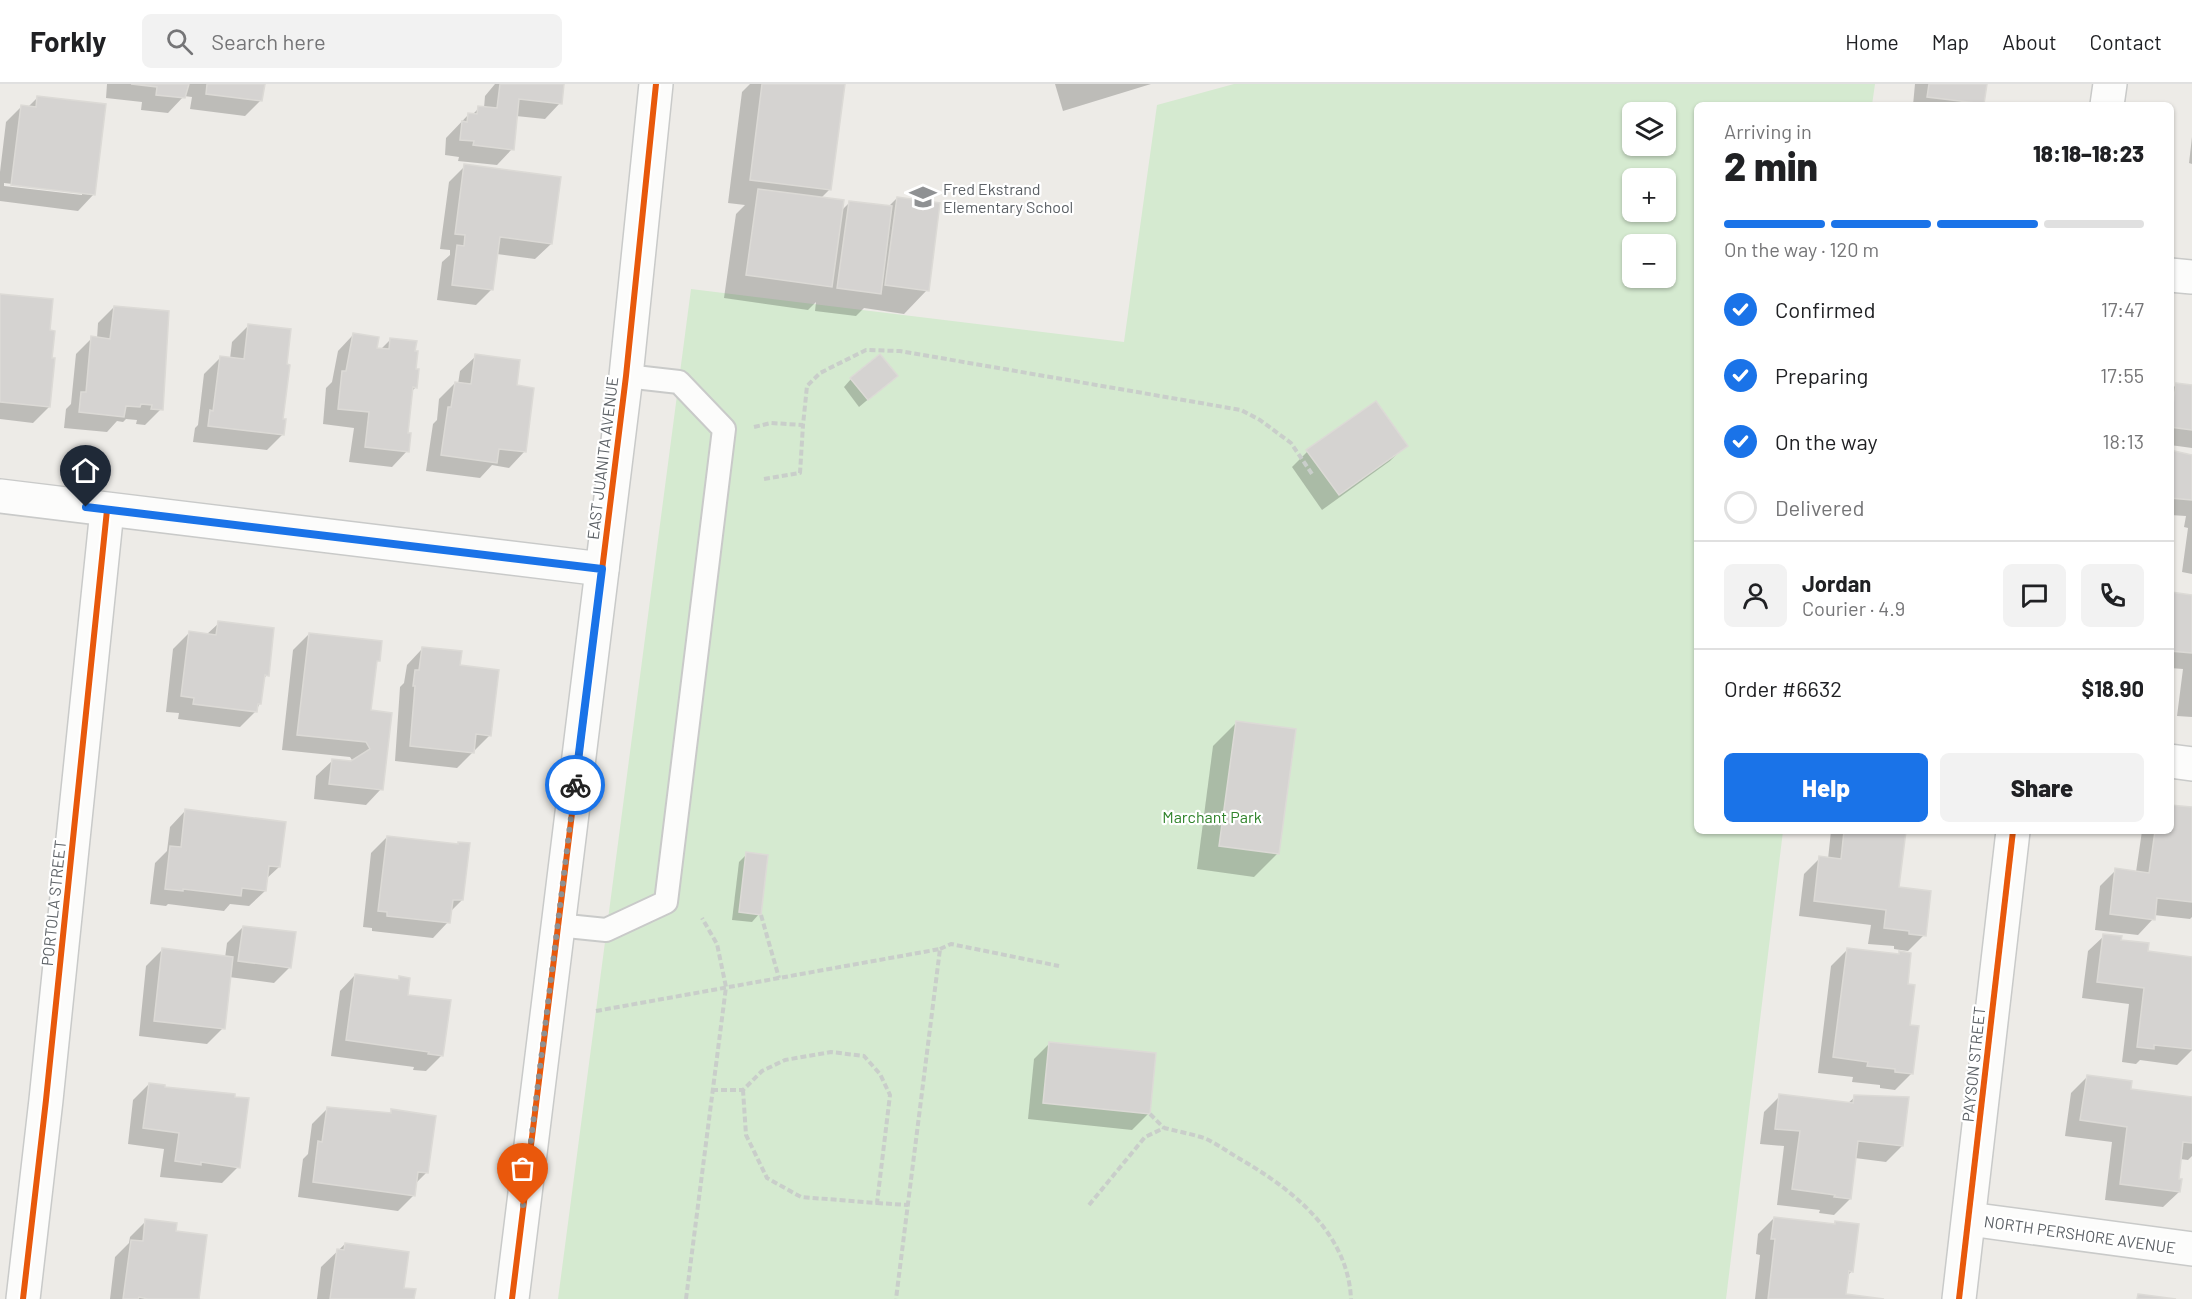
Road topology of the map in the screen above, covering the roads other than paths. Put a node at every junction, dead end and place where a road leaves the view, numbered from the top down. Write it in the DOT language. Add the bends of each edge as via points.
graph roads {
  1 [pos="656,84"];
  2 [pos="2110,84"];
  3 [pos="2107,102"];
  4 [pos="2174,275"];
  5 [pos="2192,277"];
  6 [pos="626,376"];
  7 [pos="0,496"];
  8 [pos="107,510"];
  9 [pos="602,569"];
  10 [pos="2174,762"];
  11 [pos="2192,764"];
  12 [pos="2013,834"];
  13 [pos="557,925"];
  14 [pos="1969,1219"];
  15 [pos="2192,1249"];
  16 [pos="23,1299"];
  17 [pos="512,1299"];
  18 [pos="1959,1299"];
  1 -- 6 [label="street, EAST JUANITA AVENUE"];
  2 -- 3 [label="street"];
  4 -- 5 [label="street"];
  6 -- 9 [label="street, EAST JUANITA AVENUE"];
  6 -- 13 [label="lane" via="679,382 724,429 668,891 666,902 606,930"];
  7 -- 8 [label="street"];
  8 -- 9 [label="street"];
  8 -- 16 [label="street, PORTOLA STREET"];
  9 -- 13 [label="street, EAST JUANITA AVENUE"];
  10 -- 11 [label="street"];
  12 -- 14 [label="street, PAYSON STREET"];
  13 -- 17 [label="street, EAST JUANITA AVENUE"];
  14 -- 15 [label="street, NORTH PERSHORE AVENUE"];
  14 -- 18 [label="street, PAYSON STREET"];
}
